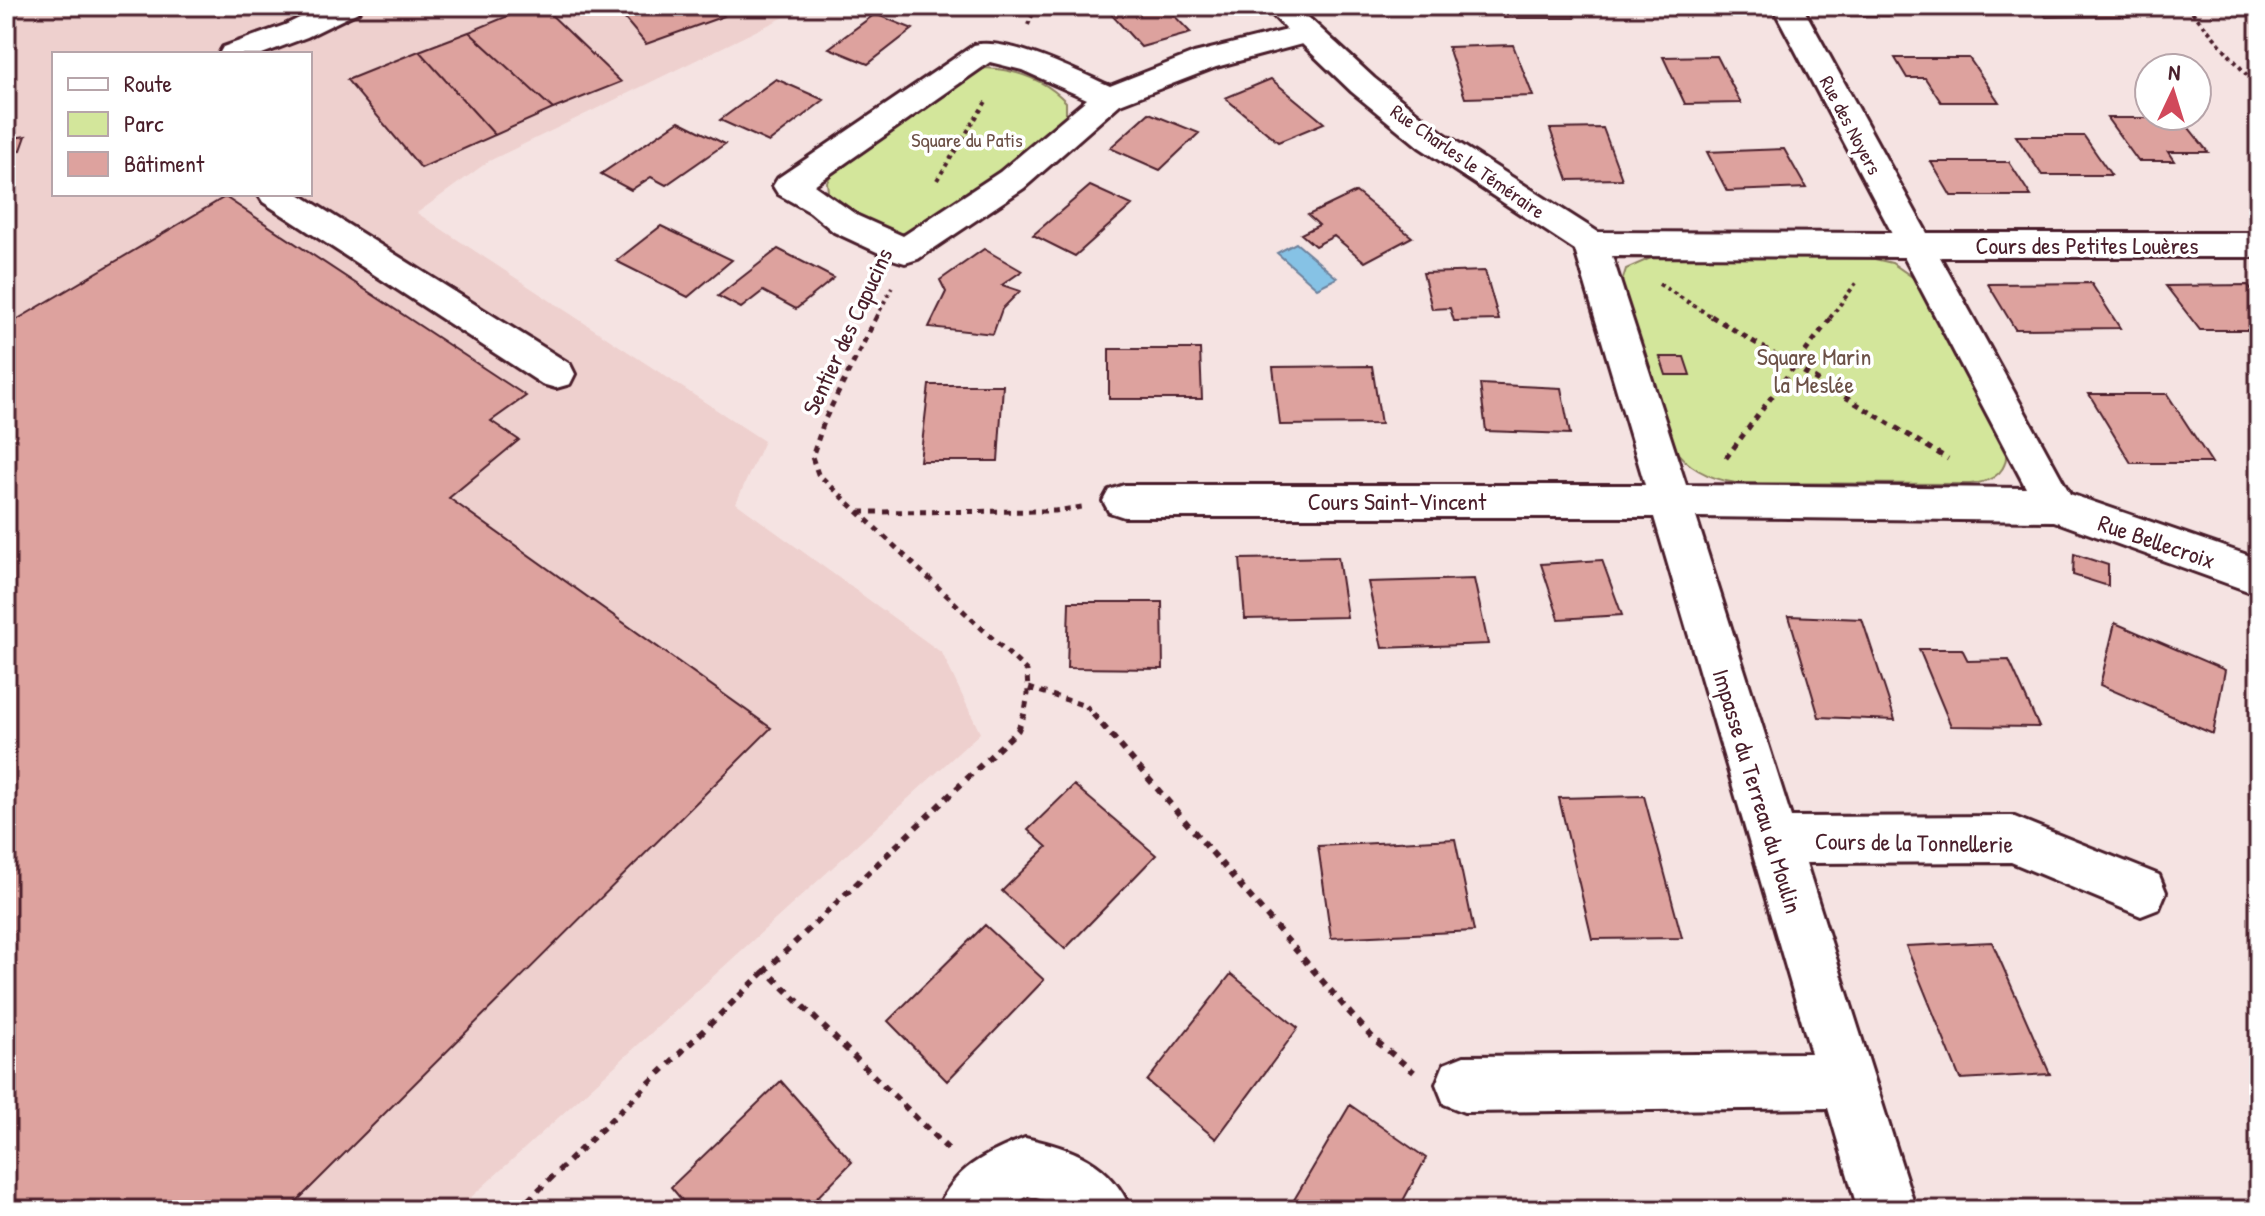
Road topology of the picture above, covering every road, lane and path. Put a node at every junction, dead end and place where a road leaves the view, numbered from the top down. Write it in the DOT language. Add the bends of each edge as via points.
graph roads {
  1 [pos="302,6"];
  2 [pos="348,6"];
  3 [pos="1279,6"];
  4 [pos="1787,6"];
  5 [pos="2187,6"];
  6 [pos="1306,34"];
  7 [pos="240,51"];
  8 [pos="1014,58"];
  9 [pos="2259,89"];
  10 [pos="1109,97"];
  11 [pos="278,196"];
  12 [pos="1591,244"];
  13 [pos="1900,245"];
  14 [pos="2259,245"];
  15 [pos="905,251"];
  16 [pos="1795,365"];
  17 [pos="556,374"];
  18 [pos="1124,501"];
  19 [pos="1682,501"];
  20 [pos="2039,505"];
  21 [pos="859,512"];
  22 [pos="2259,577"];
  23 [pos="1029,688"];
  24 [pos="1773,840"];
  25 [pos="2141,892"];
  26 [pos="766,970"];
  27 [pos="1847,1080"];
  28 [pos="1464,1084"];
  29 [pos="976,1198"];
  30 [pos="518,1210"];
  31 [pos="1102,1210"];
  32 [pos="1887,1210"];
  1 -- 7 [label="street"];
  2 -- 7 [label="street"];
  3 -- 6 [label="street, Rue Charles le Téméraire"];
  4 -- 13 [label="street, Rue des Noyers"];
  5 -- 9 [label="path"];
  6 -- 10 [label="street" via="1205,60"];
  6 -- 12 [label="street, Rue Charles le Téméraire" via="1431,140"];
  8 -- 10 [label="street"];
  8 -- 15 [label="path, Sentier des Capucins" via="912,218"];
  8 -- 15 [label="street" via="985,52 790,186 846,224"];
  10 -- 15 [label="street" via="1012,180"];
  11 -- 17 [label="street"];
  12 -- 13 [label="street"];
  12 -- 16 [label="path"];
  12 -- 19 [label="street"];
  13 -- 14 [label="street, Cours des Petites Louères"];
  13 -- 16 [label="path"];
  13 -- 20 [label="street"];
  15 -- 21 [label="path, Sentier des Capucins" via="812,457 818,474"];
  16 -- 19 [label="path"];
  16 -- 20 [label="path"];
  18 -- 19 [label="street, Cours Saint-Vincent"];
  18 -- 21 [label="path" via="1055,511"];
  19 -- 20 [label="street"];
  19 -- 24 [label="street, Impasse du Terreau du Moulin"];
  20 -- 22 [label="street, Rue Bellecroix"];
  21 -- 23 [label="path" via="1027,671"];
  23 -- 26 [label="path" via="1018,730"];
  23 -- 28 [label="path" via="1086,706 1375,1040 1415,1072 1445,1084"];
  24 -- 25 [label="street, Cours de la Tonnellerie" via="2012,839"];
  24 -- 27 [label="street, Impasse du Terreau du Moulin"];
  26 -- 29 [label="path"];
  26 -- 30 [label="path"];
  27 -- 28 [label="street"];
  27 -- 32 [label="street, Impasse du Terreau du Moulin"];
  29 -- 31 [label="street" via="1025,1167 1063,1175"];
}
